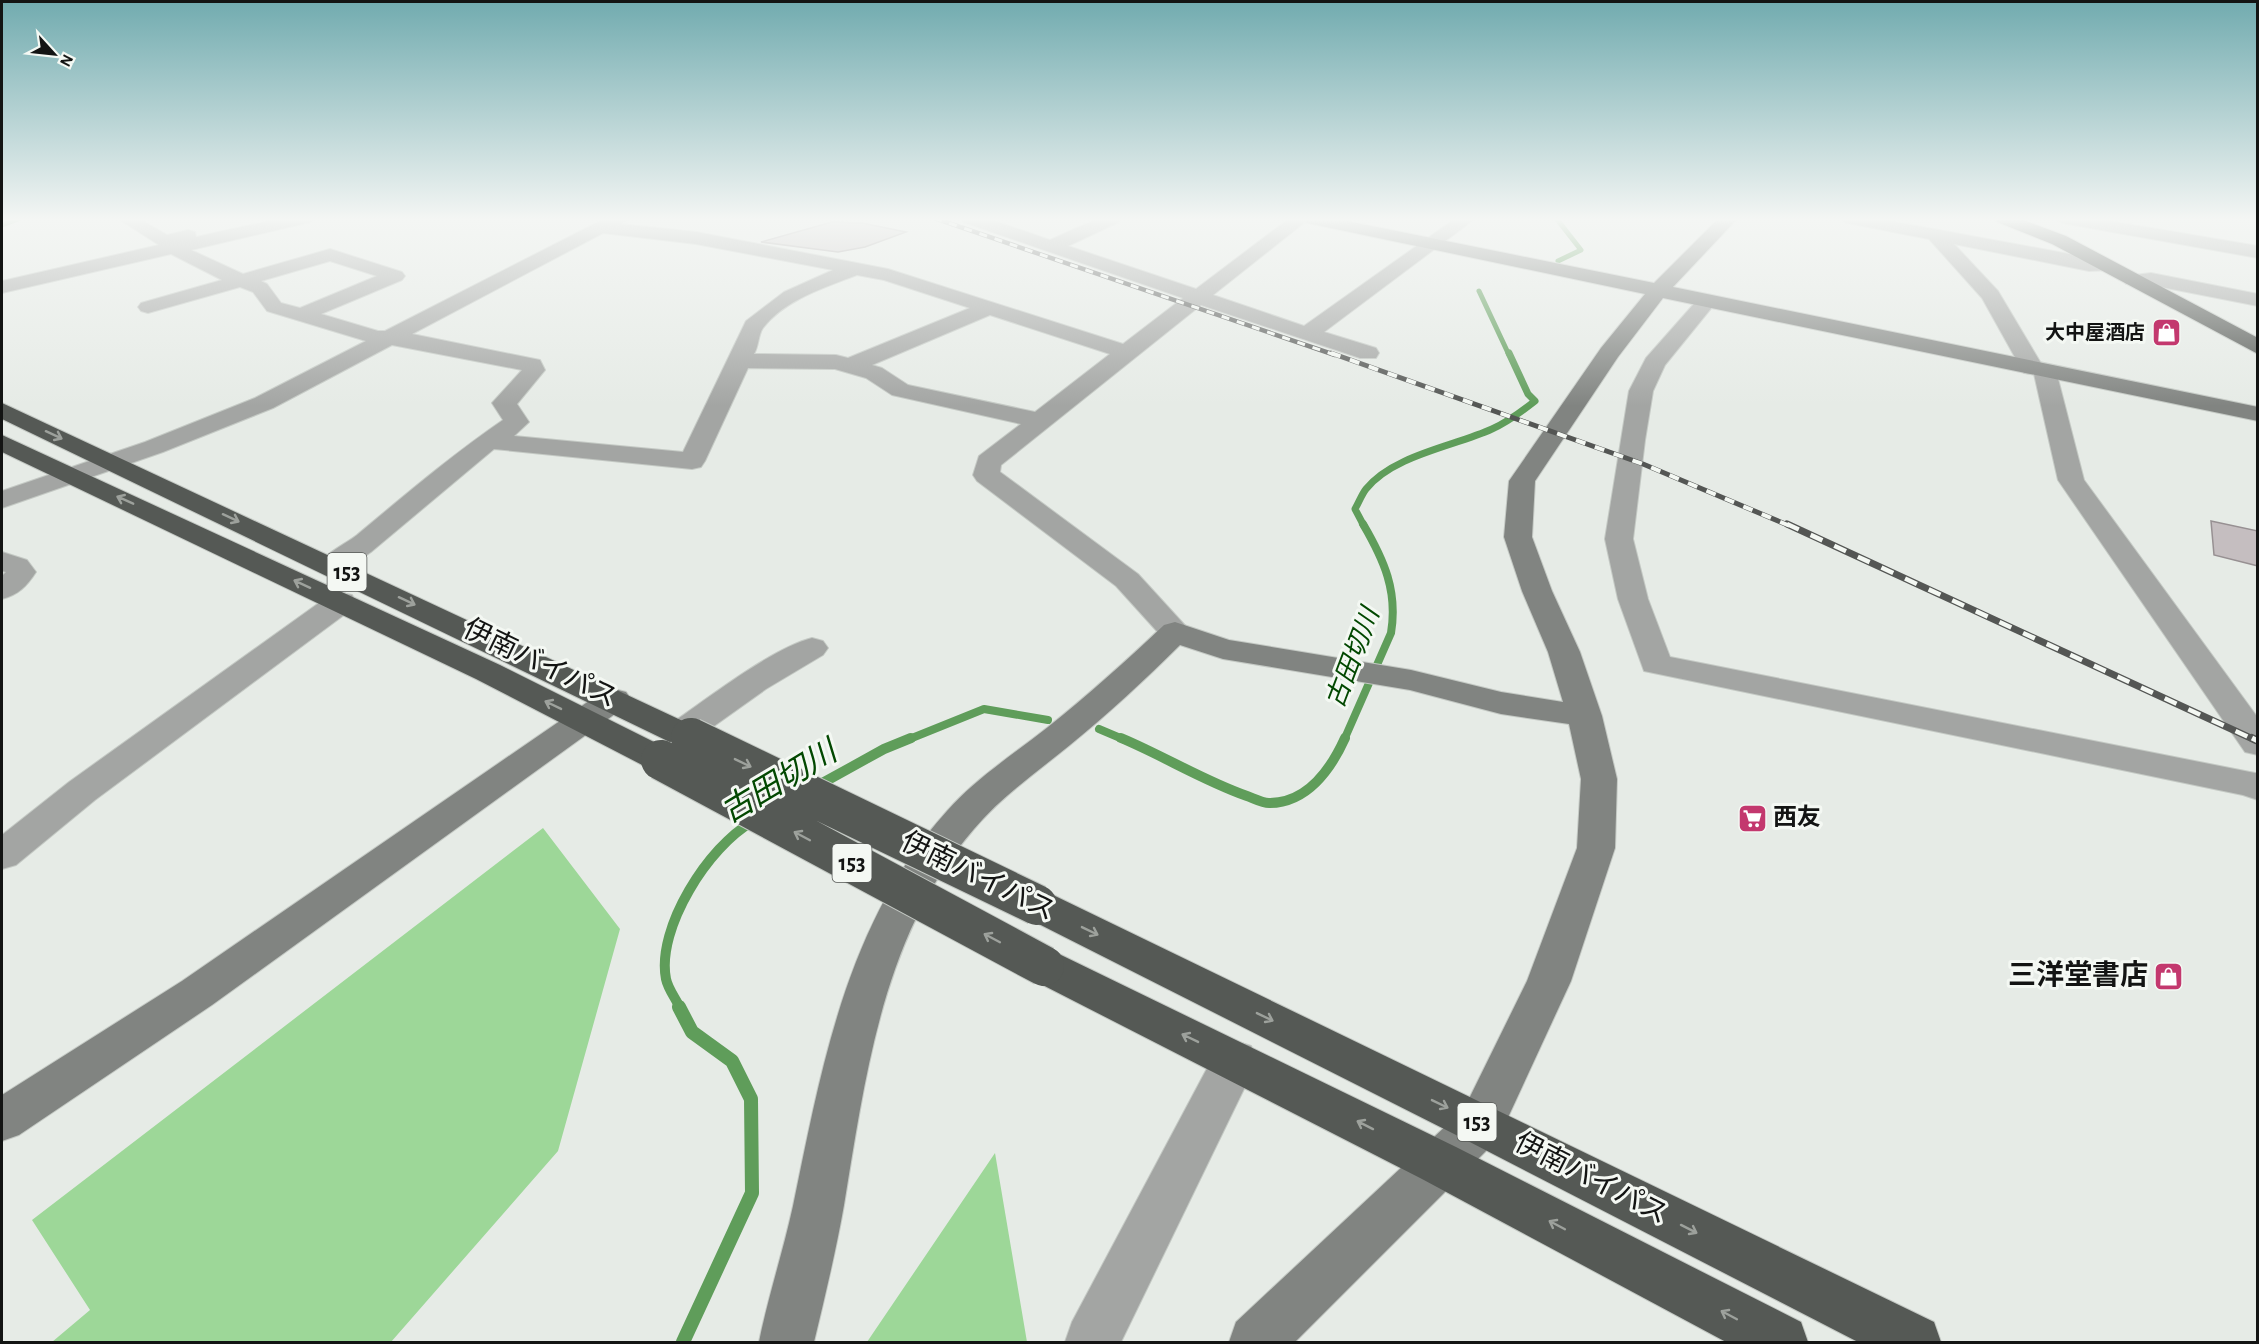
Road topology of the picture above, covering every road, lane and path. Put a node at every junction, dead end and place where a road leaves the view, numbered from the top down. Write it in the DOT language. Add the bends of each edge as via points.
graph roads {
  1 [pos="31,281"];
  2 [pos="239,281"];
  3 [pos="243,281"];
  4 [pos="384,281"];
  5 [pos="501,281"];
  6 [pos="823,281"];
  7 [pos="904,281"];
  8 [pos="1156,281"];
  9 [pos="1221,281"];
  10 [pos="1381,281"];
  11 [pos="1609,281"];
  12 [pos="1668,281"];
  13 [pos="1978,281"];
  14 [pos="2134,281"];
  15 [pos="2160,281"];
  16 [pos="2,287"];
  17 [pos="1658,291"];
  18 [pos="1202,296"];
  19 [pos="2258,300"];
  20 [pos="1707,301"];
  21 [pos="148,307"];
  22 [pos="988,308"];
  23 [pos="301,315"];
  24 [pos="1307,334"];
  25 [pos="391,338"];
  26 [pos="2258,347"];
  27 [pos="1126,352"];
  28 [pos="1368,353"];
  29 [pos="739,361"];
  30 [pos="850,366"];
  31 [pos="2039,369"];
  32 [pos="2,410"];
  33 [pos="2258,414"];
  34 [pos="1038,420"];
  35 [pos="491,441"];
  36 [pos="2,443"];
  37 [pos="111,462"];
  38 [pos="67,475"];
  39 [pos="2,500"];
  40 [pos="2,561"];
  41 [pos="332,566"];
  42 [pos="2,590"];
  43 [pos="340,602"];
  44 [pos="1175,632"];
  45 [pos="812,648"];
  46 [pos="599,710"];
  47 [pos="1585,716"];
  48 [pos="677,744"];
  49 [pos="2258,744"];
  50 [pos="2257,785"];
  51 [pos="2,855"];
  52 [pos="1235,1060"];
  53 [pos="2,1120"];
  54 [pos="1481,1124"];
  55 [pos="1439,1163"];
  56 [pos="786,1342"];
  57 [pos="1092,1342"];
  58 [pos="1256,1342"];
  59 [pos="1781,1342"];
  60 [pos="1914,1342"];
  1 -- 16 [label="street"];
  2 -- 21 [label="street"];
  3 -- 23 [label="street" via="260,288 274,307"];
  4 -- 23 [label="street"];
  5 -- 25 [label="street"];
  6 -- 29 [label="street" via="806,287 759,320 746,337 746,350"];
  7 -- 22 [label="street"];
  8 -- 18 [label="street"];
  9 -- 18 [label="street"];
  10 -- 24 [label="street"];
  11 -- 17 [label="street"];
  12 -- 17 [label="street"];
  13 -- 31 [label="street"];
  14 -- 26 [label="highway"];
  15 -- 19 [label="street"];
  17 -- 20 [label="street"];
  17 -- 47 [label="street" via="1609,353 1522,480 1518,537"];
  18 -- 24 [label="street"];
  18 -- 27 [label="street"];
  20 -- 31 [label="street"];
  20 -- 50 [label="street" via="1654,363 1641,391 1632,440 1619,539 1656,664"];
  22 -- 27 [label="street"];
  22 -- 30 [label="street"];
  23 -- 25 [label="street"];
  24 -- 28 [label="street"];
  25 -- 35 [label="street" via="532,365 534,370 504,403 517,422"];
  25 -- 37 [label="street" via="264,402"];
  27 -- 34 [label="street"];
  29 -- 30 [label="street" via="811,360"];
  29 -- 35 [label="street" via="693,461"];
  30 -- 34 [label="street" via="900,390"];
  31 -- 33 [label="street"];
  31 -- 49 [label="street" via="2071,480"];
  32 -- 37 [label="highway, 伊南バイパス / 153, one-way"];
  34 -- 44 [label="street" via="988,462 986,475 1127,580"];
  35 -- 41 [label="street"];
  36 -- 38 [label="highway, 伊南バイパス / 153"];
  37 -- 38 [label="street"];
  37 -- 41 [label="highway, 伊南バイパス / 153, one-way"];
  38 -- 39 [label="street"];
  43 -- 38 [label="highway, 伊南バイパス / 153, one-way"];
  40 -- 42 [label="street" via="17,566 21,572"];
  41 -- 46 [label="highway, 伊南バイパス / 153, one-way"];
  46 -- 43 [label="highway, 伊南バイパス / 153, one-way"];
  43 -- 51 [label="street" via="82,791"];
  44 -- 47 [label="street" via="1223,649 1316,662 1501,703"];
  44 -- 56 [label="street" via="1120,686 961,820 918,875 887,931 852,1034"];
  45 -- 48 [label="street" via="754,682"];
  46 -- 48 [label="highway, 伊南バイパス / 153"];
  46 -- 53 [label="street" via="197,993"];
  47 -- 54 [label="street" via="1599,779 1596,848 1549,981"];
  52 -- 48 [label="highway, 伊南バイパス / 153, one-way, bridge" via="1044,966"];
  48 -- 54 [label="highway, 伊南バイパス / 153, one-way, bridge" via="1037,906"];
  55 -- 52 [label="highway, 伊南バイパス / 153, one-way"];
  52 -- 57 [label="street"];
  54 -- 55 [label="street"];
  54 -- 60 [label="highway, 伊南バイパス / 153, one-way"];
  55 -- 58 [label="street"];
  59 -- 55 [label="highway, 伊南バイパス / 153, one-way"];
}
